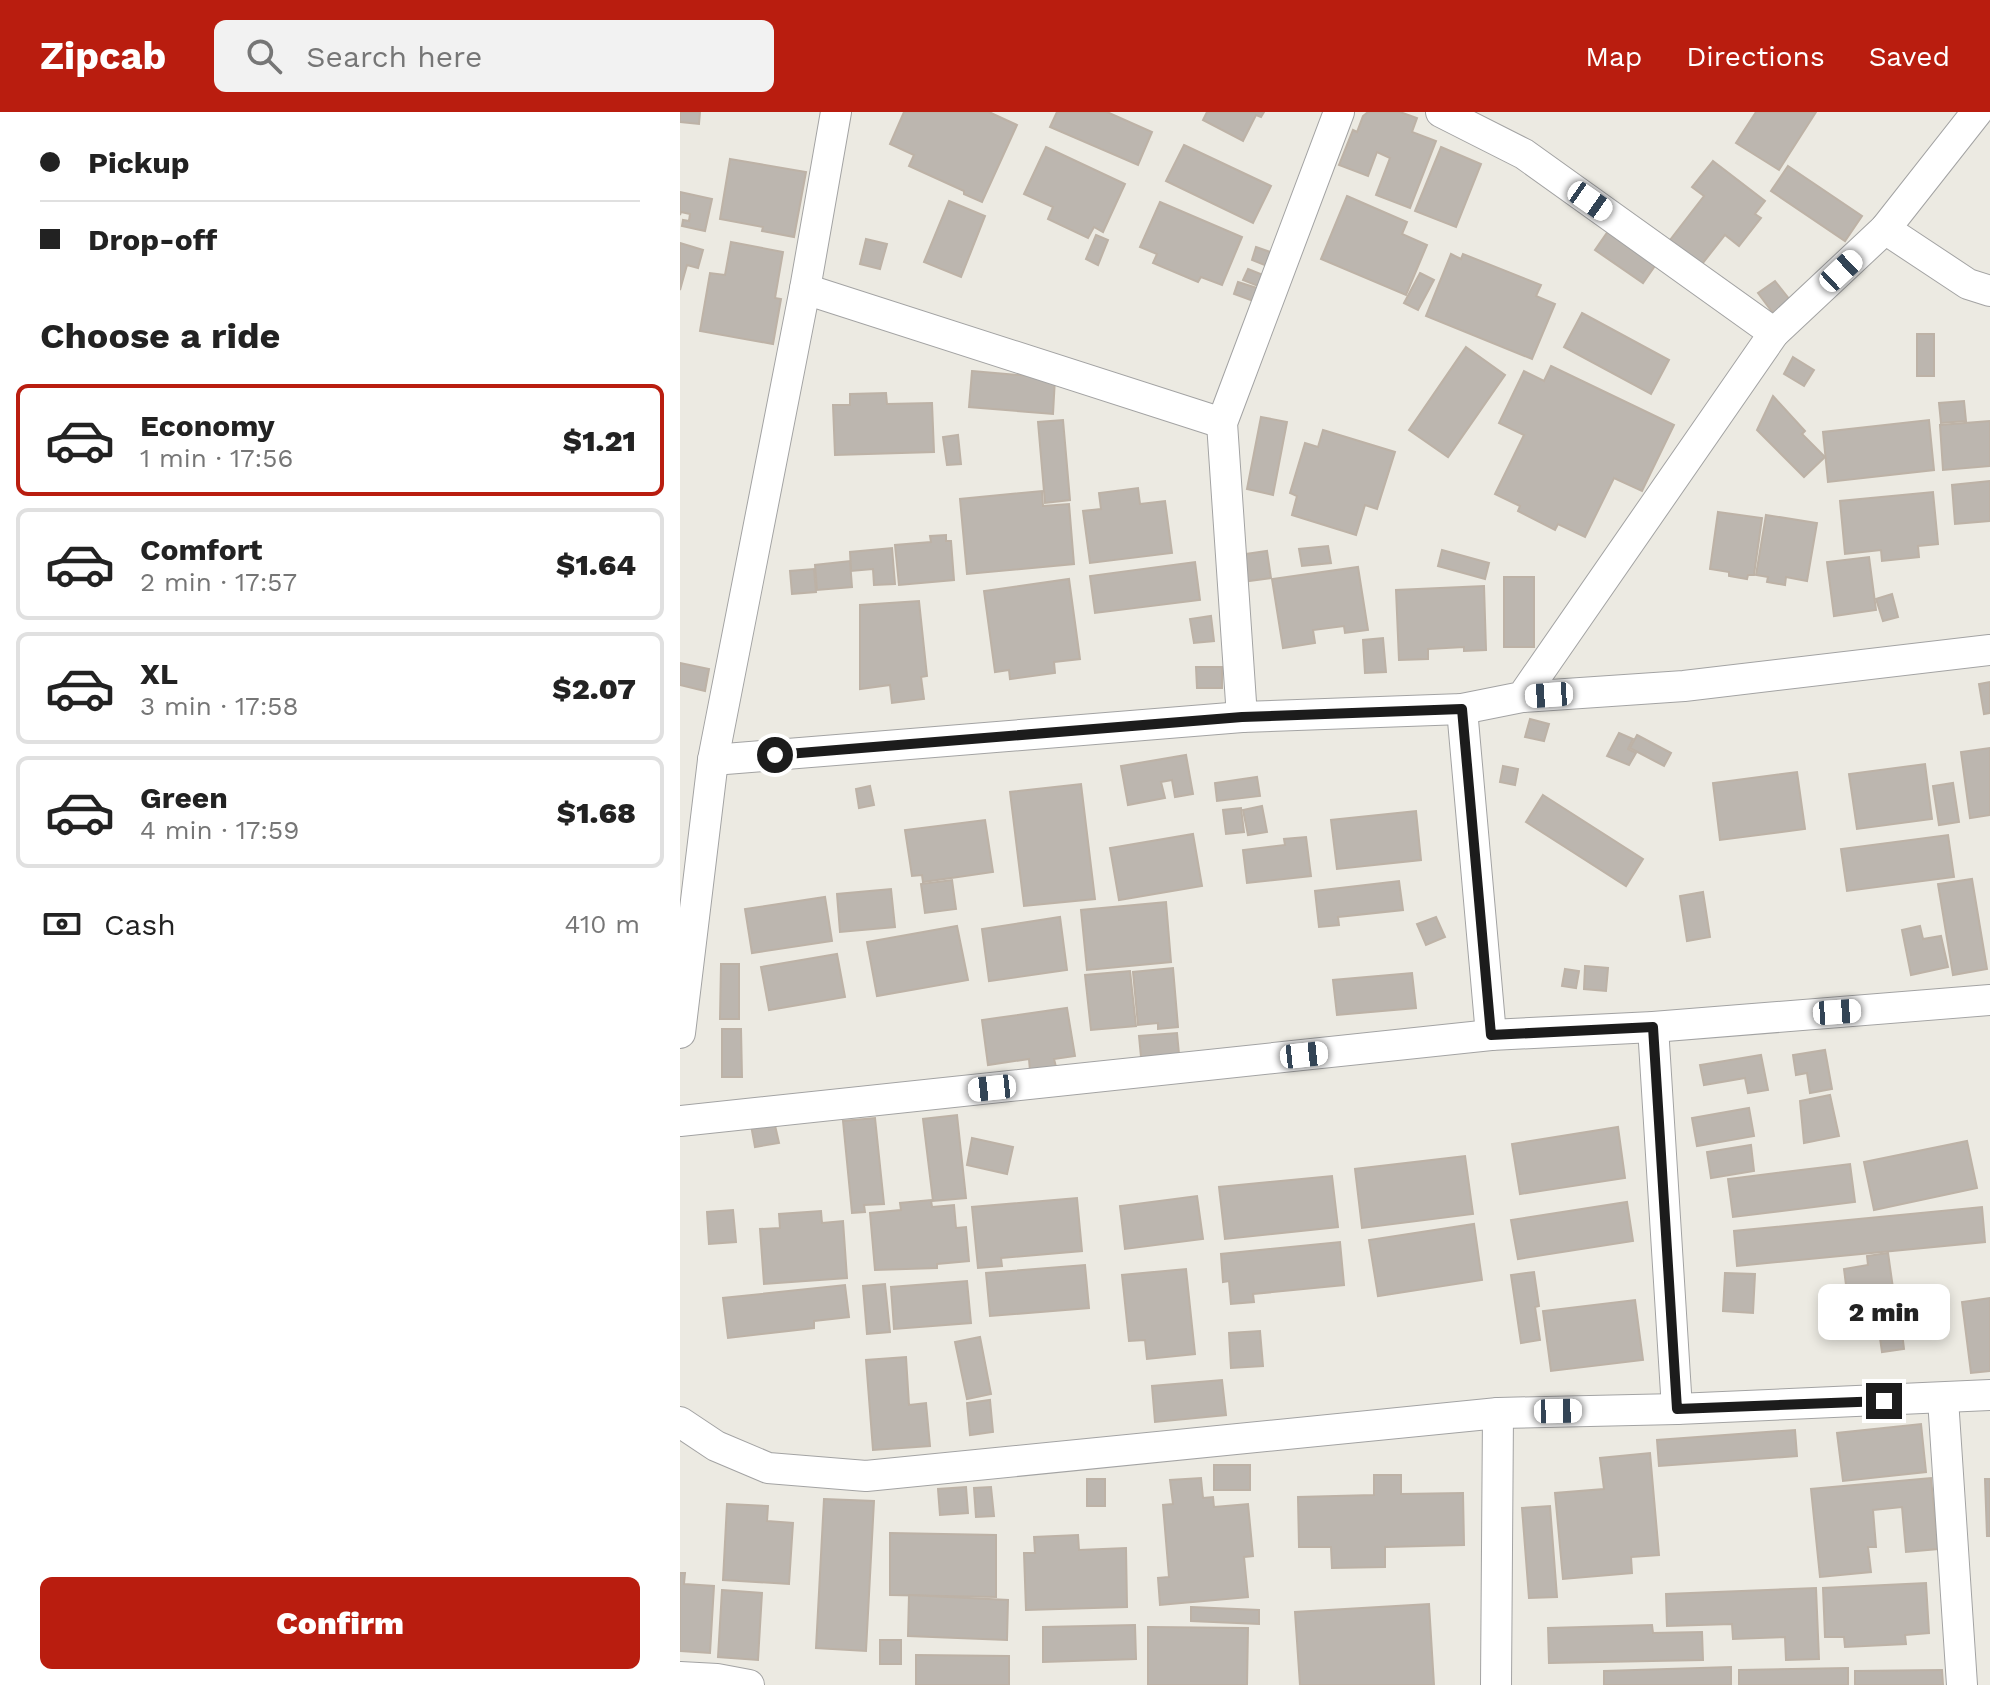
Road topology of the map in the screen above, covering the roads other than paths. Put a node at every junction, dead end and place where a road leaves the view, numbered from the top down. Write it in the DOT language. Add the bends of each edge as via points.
graph roads {
  1 [pos="836,112"];
  2 [pos="1339,112"];
  3 [pos="1441,112"];
  4 [pos="1977,112"];
  5 [pos="1885,229"];
  6 [pos="805,289"];
  7 [pos="1990,291"];
  8 [pos="1774,333"];
  9 [pos="1222,423"];
  10 [pos="1990,650"];
  11 [pos="1522,697"];
  12 [pos="1462,709"];
  13 [pos="1242,717"];
  14 [pos="713,760"];
  15 [pos="1990,1000"];
  16 [pos="1653,1027"];
  17 [pos="680,1033"];
  18 [pos="1491,1035"];
  19 [pos="680,1121"];
  20 [pos="1990,1395"];
  21 [pos="1943,1399"];
  22 [pos="1677,1409"];
  23 [pos="1498,1413"];
  24 [pos="680,1422"];
  25 [pos="680,1677"];
  26 [pos="749,1685"];
  27 [pos="1496,1685"];
  28 [pos="1962,1685"];
  1 -- 6 [label="street"];
  2 -- 9 [label="street"];
  3 -- 8 [label="street" via="1524,154"];
  4 -- 5 [label="street"];
  5 -- 7 [label="street" via="1968,284"];
  5 -- 8 [label="street"];
  6 -- 9 [label="street"];
  6 -- 14 [label="street"];
  8 -- 11 [label="street"];
  9 -- 13 [label="street"];
  10 -- 11 [label="street" via="1684,686"];
  11 -- 12 [label="street"];
  12 -- 13 [label="street"];
  12 -- 18 [label="street"];
  13 -- 14 [label="street"];
  14 -- 17 [label="street"];
  15 -- 16 [label="street"];
  16 -- 18 [label="street"];
  16 -- 22 [label="street"];
  18 -- 19 [label="street"];
  20 -- 21 [label="street"];
  21 -- 22 [label="street"];
  21 -- 28 [label="street"];
  22 -- 23 [label="street"];
  23 -- 24 [label="street" via="866,1476 768,1468 716,1446"];
  23 -- 27 [label="street"];
  25 -- 26 [label="street"];
}
